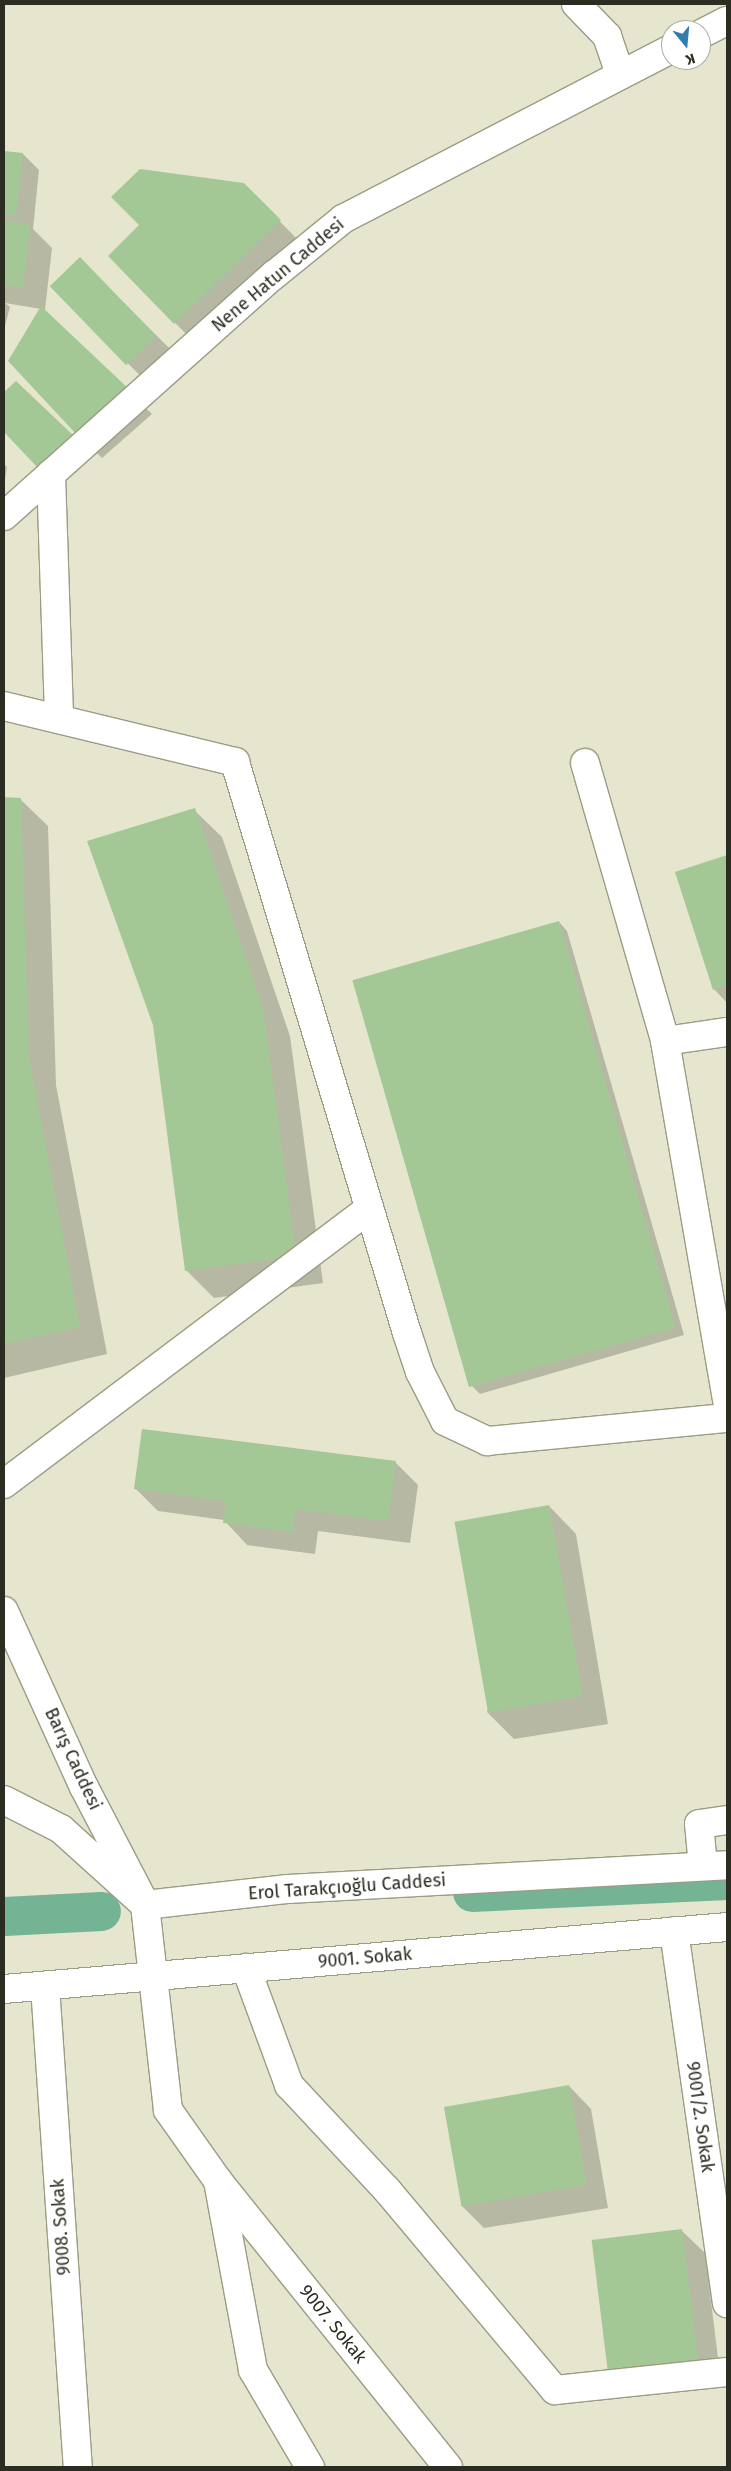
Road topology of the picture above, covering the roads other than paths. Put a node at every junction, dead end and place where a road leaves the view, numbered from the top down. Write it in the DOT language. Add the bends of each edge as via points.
graph roads {
  1 [pos="576,4"];
  2 [pos="727,21"];
  3 [pos="711,29"];
  4 [pos="661,54"];
  5 [pos="620,74"];
  6 [pos="51,474"];
  7 [pos="4,516"];
  8 [pos="4,706"];
  9 [pos="59,719"];
  10 [pos="585,763"];
  11 [pos="727,1032"];
  12 [pos="665,1041"];
  13 [pos="369,1209"];
  14 [pos="727,1401"];
  15 [pos="727,1418"];
  16 [pos="4,1484"];
  17 [pos="4,1610"];
  18 [pos="9,1634"];
  19 [pos="4,1800"];
  20 [pos="727,1820"];
  21 [pos="715,1865"];
  22 [pos="145,1905"];
  23 [pos="727,1927"];
  24 [pos="674,1931"];
  25 [pos="246,1968"];
  26 [pos="150,1977"];
  27 [pos="45,1986"];
  28 [pos="4,1990"];
  29 [pos="218,2181"];
  30 [pos="727,2302"];
  31 [pos="727,2372"];
  32 [pos="78,2467"];
  33 [pos="310,2467"];
  34 [pos="448,2467"];
  1 -- 5 [label="street" via="607,36"];
  2 -- 3 [label="street"];
  4 -- 5 [label="street, Nene Hatun Caddesi"];
  5 -- 6 [label="street, Nene Hatun Caddesi" via="343,219"];
  6 -- 7 [label="street, Nene Hatun Caddesi"];
  6 -- 9 [label="street"];
  8 -- 9 [label="street"];
  9 -- 13 [label="street" via="235,762"];
  10 -- 12 [label="street"];
  11 -- 12 [label="street"];
  12 -- 14 [label="street"];
  13 -- 15 [label="street" via="420,1372 445,1421 487,1441"];
  13 -- 16 [label="street"];
  17 -- 18 [label="street, Barış Caddesi"];
  18 -- 22 [label="street, Barış Caddesi"];
  19 -- 22 [label="street" via="61,1829"];
  20 -- 21 [label="street" via="699,1824"];
  21 -- 22 [label="street, Erol Tarakçıoğlu Caddesi" via="288,1889"];
  22 -- 26 [label="street, 9007. Sokak"];
  23 -- 24 [label="street, 9001. Sokak"];
  24 -- 25 [label="street, 9001. Sokak"];
  24 -- 30 [label="street, 9001/2. Sokak"];
  25 -- 26 [label="street, 9001. Sokak"];
  25 -- 31 [label="street" via="289,2085 387,2190 555,2390"];
  26 -- 27 [label="street, 9001. Sokak"];
  26 -- 29 [label="street, 9007. Sokak" via="168,2110"];
  27 -- 28 [label="street, 9001. Sokak"];
  27 -- 32 [label="street, 9008. Sokak"];
  29 -- 33 [label="street, 9007. Sokak" via="253,2370"];
  29 -- 34 [label="street, 9007. Sokak"];
}
